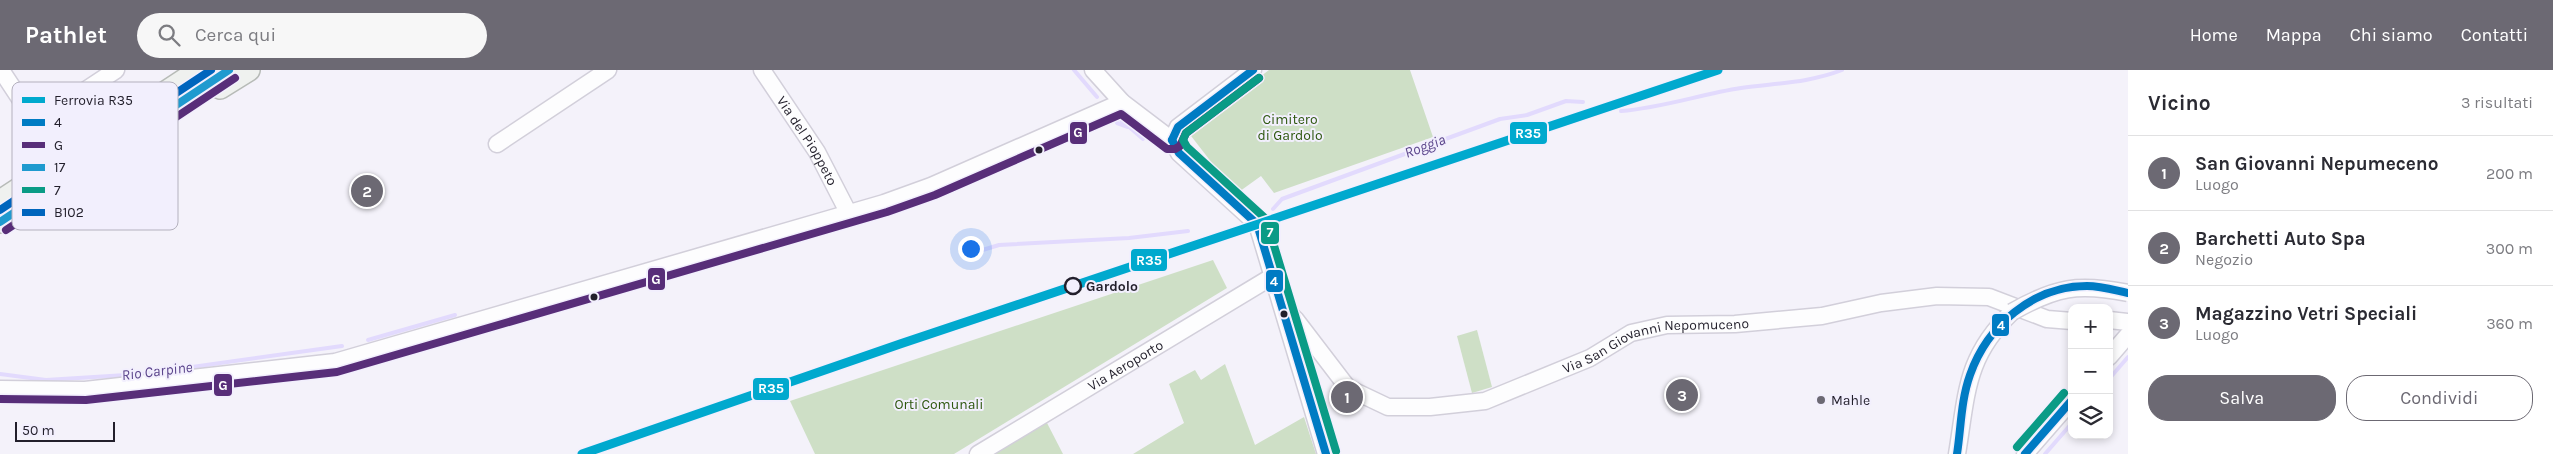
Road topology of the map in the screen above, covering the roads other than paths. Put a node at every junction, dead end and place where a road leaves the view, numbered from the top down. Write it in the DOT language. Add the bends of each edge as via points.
graph roads {
  1 [pos="1,70"];
  2 [pos="116,70"];
  3 [pos="200,70"];
  4 [pos="229,70"];
  5 [pos="249,70"];
  6 [pos="608,70"];
  7 [pos="762,70"];
  8 [pos="1092,70"];
  9 [pos="1253,70"];
  10 [pos="98,82"];
  11 [pos="178,84"];
  12 [pos="12,87"];
  13 [pos="178,102"];
  14 [pos="1122,102"];
  15 [pos="178,103"];
  16 [pos="1172,140"];
  17 [pos="498,144"];
  18 [pos="12,194"];
  19 [pos="0,202"];
  20 [pos="12,214"];
  21 [pos="849,214"];
  22 [pos="0,222"];
  23 [pos="1273,276"];
  24 [pos="2128,292"];
  25 [pos="1283,307"];
  26 [pos="2113,320"];
  27 [pos="2068,321"];
  28 [pos="2128,322"];
  29 [pos="2128,335"];
  30 [pos="2113,352"];
  31 [pos="0,389"];
  32 [pos="2068,405"];
  33 [pos="978,454"];
  34 [pos="1326,454"];
  35 [pos="1957,454"];
  36 [pos="2025,454"];
  1 -- 12 [label="street"];
  2 -- 10 [label="street"];
  3 -- 11 [label="main road"];
  4 -- 13 [label="main road"];
  5 -- 15 [label="main road" via="210,94"];
  6 -- 17 [label="street"];
  7 -- 21 [label="street, Via del Pioppeto" via="821,160"];
  8 -- 14 [label="street"];
  9 -- 16 [label="street" via="1178,127"];
  14 -- 16 [label="street"];
  14 -- 21 [label="street" via="931,186"];
  16 -- 23 [label="street" via="1180,153 1257,224"];
  18 -- 19 [label="main road"];
  20 -- 22 [label="main road"];
  21 -- 31 [label="street" via="335,362 85,390"];
  23 -- 25 [label="street"];
  23 -- 33 [label="street, Via Aeroporto"];
  24 -- 35 [label="street, bridge" via="2084,286 2038,297 2012,312 1993,330 1970,376"];
  25 -- 27 [label="street, Via San Giovanni Nepomuceno" via="1348,388 1388,408 1485,401 1590,358 1631,333 1667,325 1735,324 1822,316 1881,303 1937,296 1989,296 2048,319"];
  25 -- 34 [label="street"];
  26 -- 28 [label="street"];
  29 -- 30 [label="street"];
  32 -- 36 [label="street"];
}
